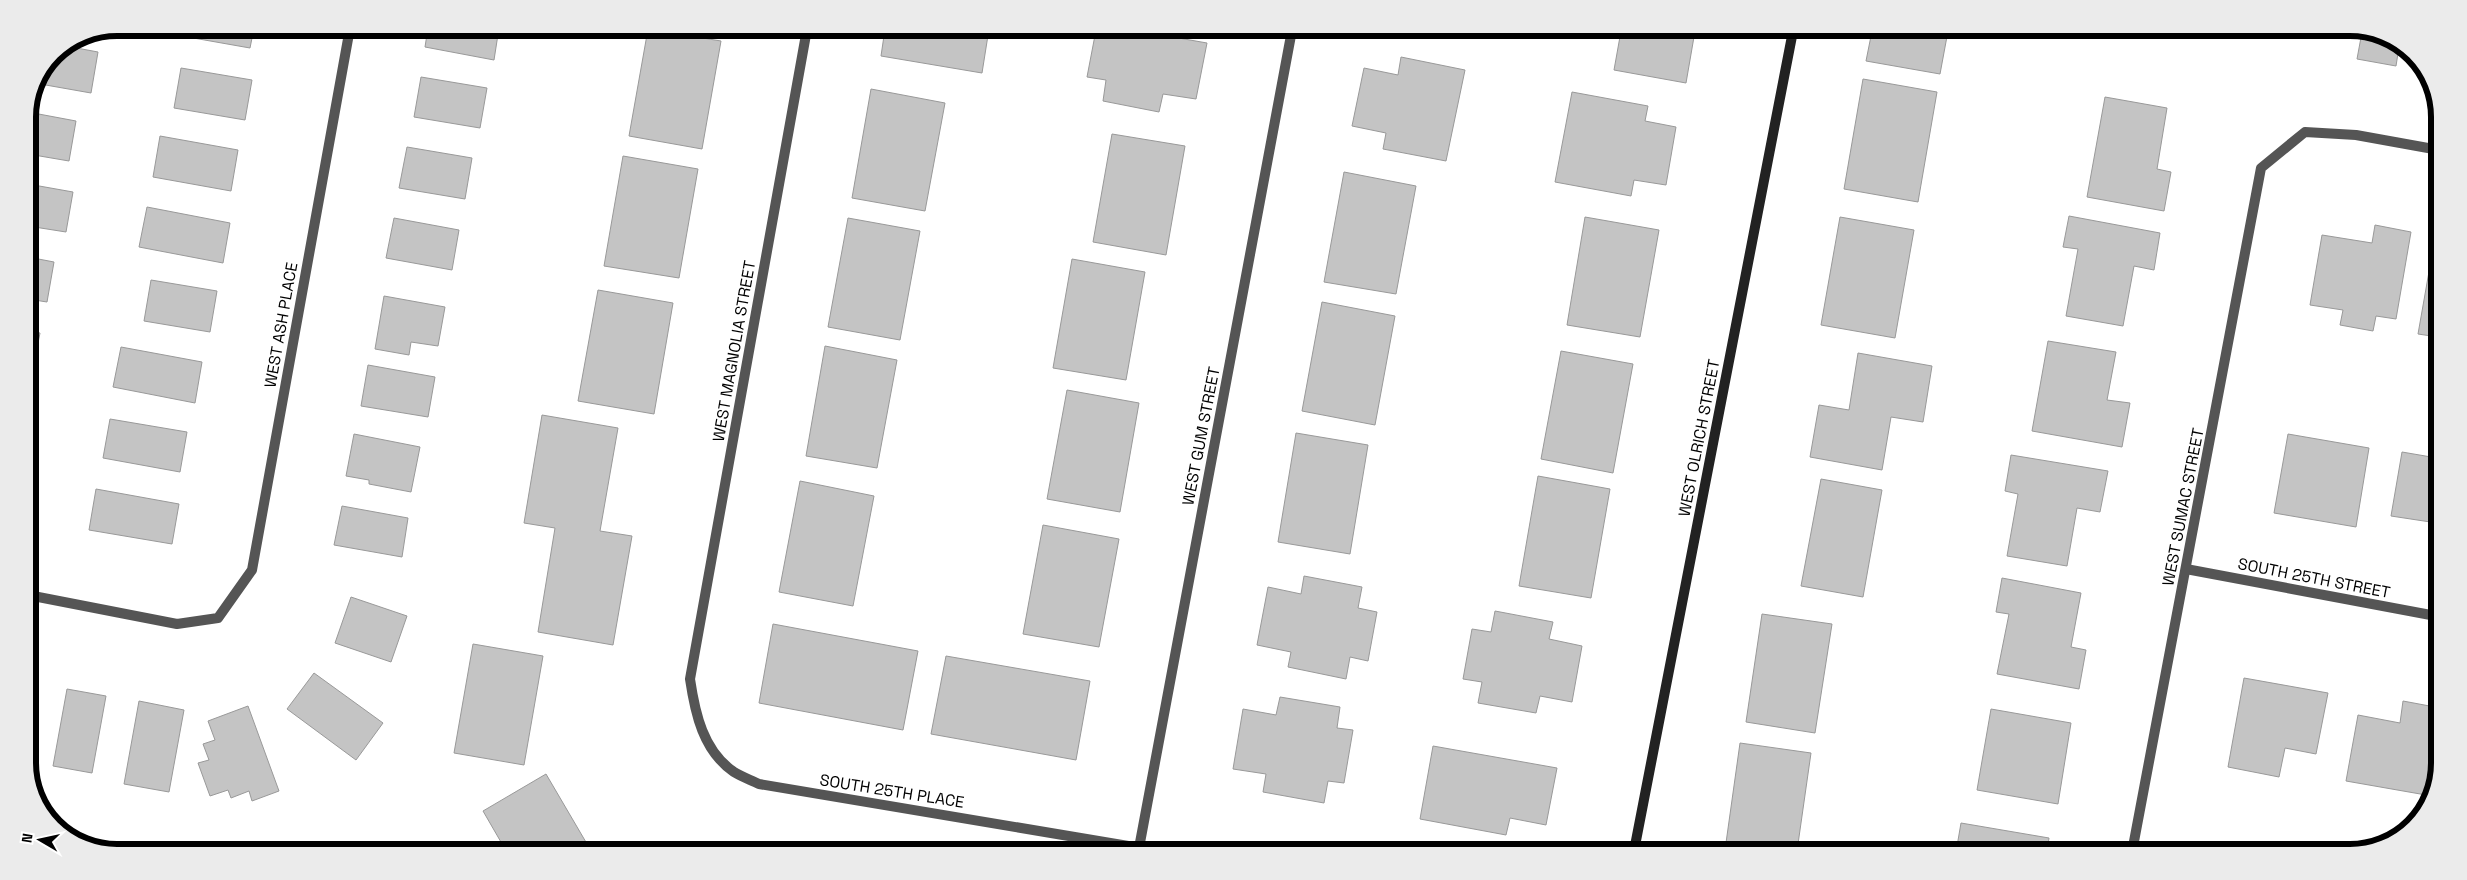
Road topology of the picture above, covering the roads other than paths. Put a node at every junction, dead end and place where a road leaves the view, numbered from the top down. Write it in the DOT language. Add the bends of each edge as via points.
graph roads {
  1 [pos="349,36"];
  2 [pos="806,36"];
  3 [pos="1291,36"];
  4 [pos="1793,36"];
  5 [pos="2431,149"];
  6 [pos="2186,569"];
  7 [pos="36,597"];
  8 [pos="2431,615"];
  9 [pos="690,679"];
  10 [pos="1115,844"];
  11 [pos="1140,844"];
  12 [pos="1635,844"];
  13 [pos="2134,844"];
  1 -- 7 [label="street, WEST ASH PLACE" via="252,570 218,618 177,624"];
  2 -- 9 [label="street, WEST MAGNOLIA STREET"];
  3 -- 11 [label="street, WEST GUM STREET"];
  4 -- 12 [label="street, WEST OLRICH STREET"];
  5 -- 6 [label="street, WEST SUMAC STREET" via="2356,135 2305,132 2261,168"];
  6 -- 8 [label="street, SOUTH 25TH STREET"];
  6 -- 13 [label="street, WEST SUMAC STREET"];
  9 -- 10 [label="street, SOUTH 25TH PLACE" via="695,713 710,747 733,772 759,784"];
}
